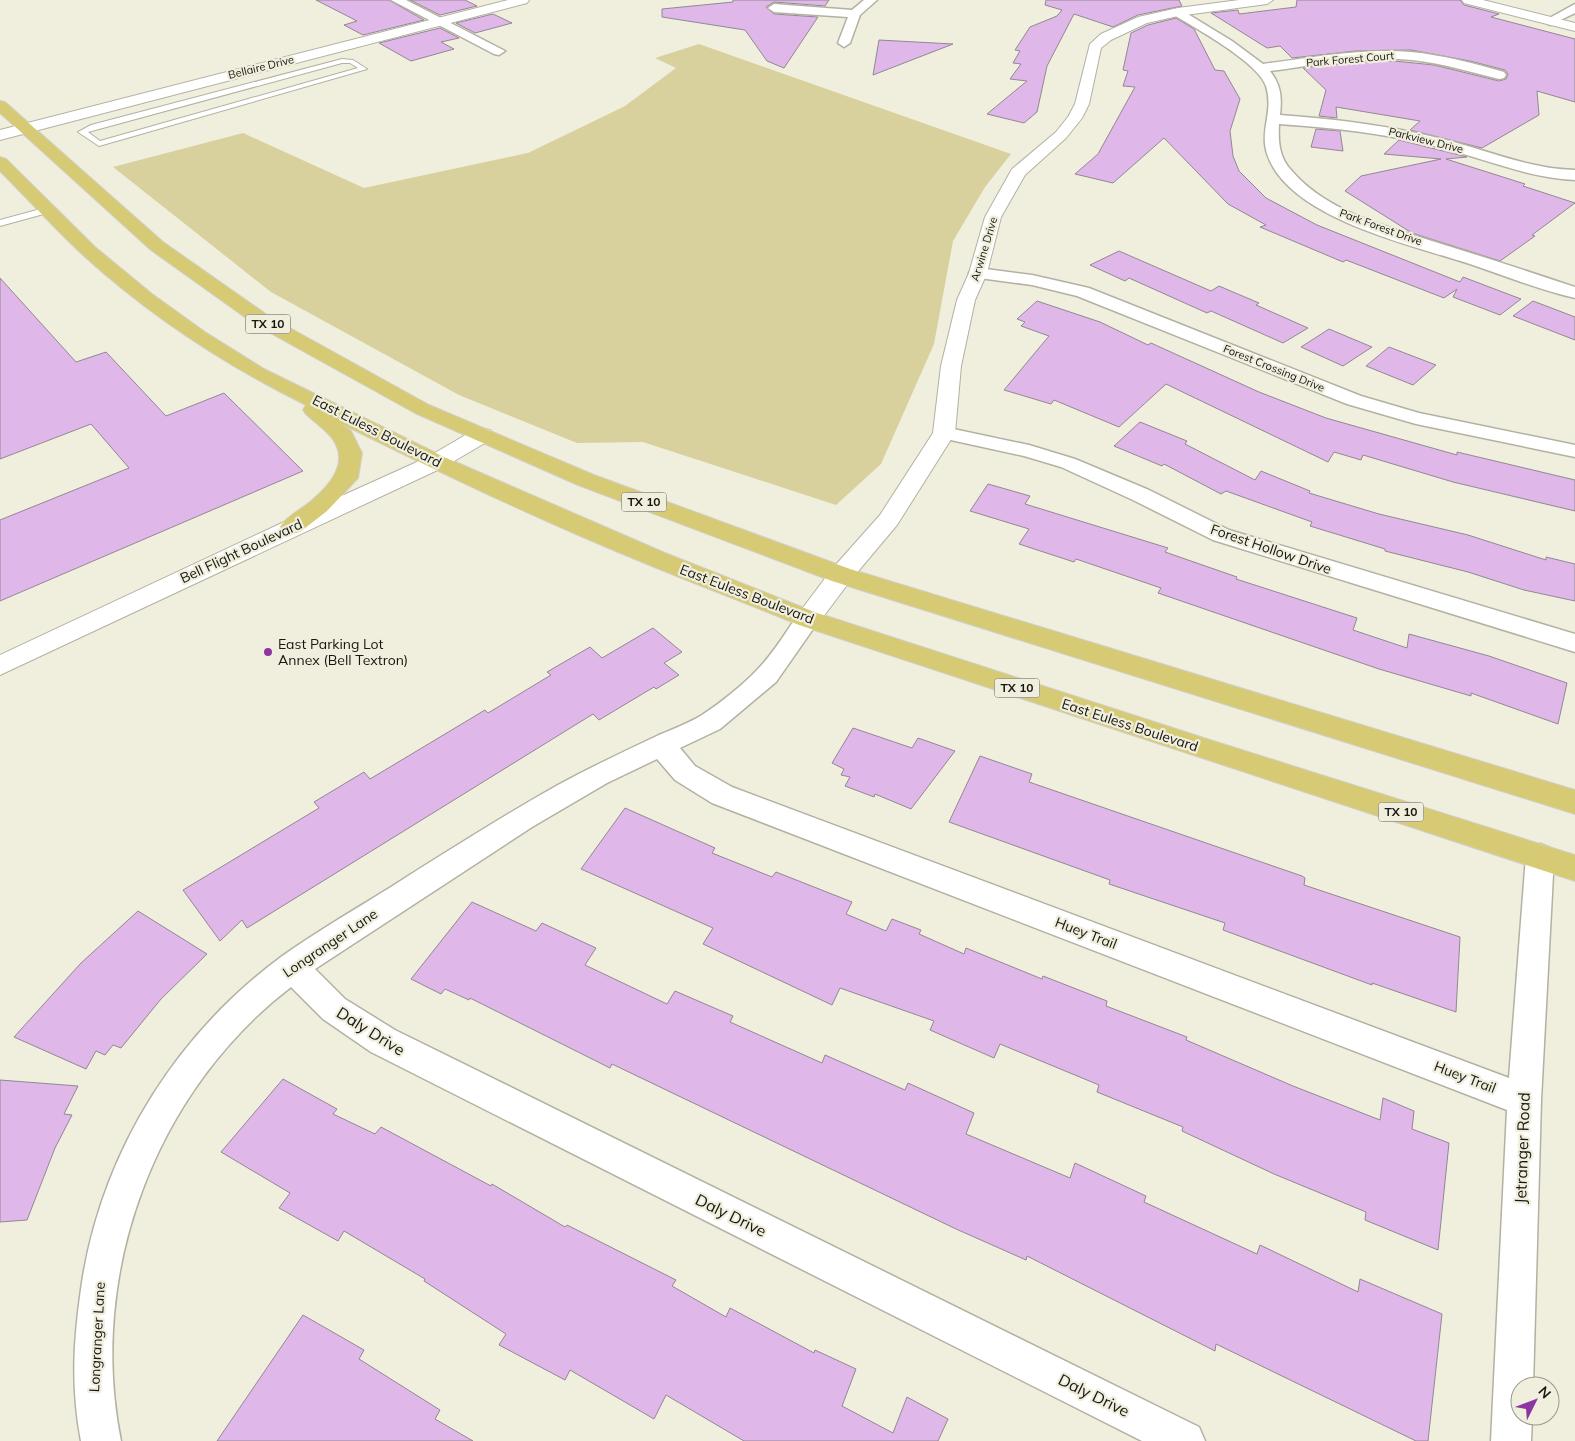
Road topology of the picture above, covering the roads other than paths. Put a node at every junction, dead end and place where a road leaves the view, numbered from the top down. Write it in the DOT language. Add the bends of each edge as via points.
graph roads {
  1 [pos="397,0"];
  2 [pos="522,0"];
  3 [pos="871,0"];
  4 [pos="1267,0"];
  5 [pos="1468,0"];
  6 [pos="1238,2"];
  7 [pos="774,8"];
  8 [pos="1575,8"];
  9 [pos="1178,12"];
  10 [pos="855,14"];
  11 [pos="440,21"];
  12 [pos="1550,21"];
  13 [pos="1575,27"];
  14 [pos="844,43"];
  15 [pos="498,51"];
  16 [pos="1260,68"];
  17 [pos="1499,75"];
  18 [pos="178,88"];
  19 [pos="195,100"];
  20 [pos="0,105"];
  21 [pos="211,113"];
  22 [pos="1274,119"];
  23 [pos="26,129"];
  24 [pos="0,136"];
  25 [pos="0,162"];
  26 [pos="1575,175"];
  27 [pos="48,210"];
  28 [pos="0,223"];
  29 [pos="978,273"];
  30 [pos="1575,293"];
  31 [pos="258,373"];
  32 [pos="944,433"];
  33 [pos="482,435"];
  34 [pos="1575,451"];
  35 [pos="436,462"];
  36 [pos="292,527"];
  37 [pos="841,575"];
  38 [pos="808,619"];
  39 [pos="1575,643"];
  40 [pos="0,666"];
  41 [pos="662,746"];
  42 [pos="1575,802"];
  43 [pos="1540,856"];
  44 [pos="1575,868"];
  45 [pos="292,967"];
  46 [pos="1524,1100"];
  47 [pos="101,1441"];
  48 [pos="1185,1441"];
  49 [pos="1511,1441"];
  1 -- 11 [label="street"];
  2 -- 11 [label="street, Bellaire Drive"];
  3 -- 10 [label="street"];
  4 -- 6 [label="street, Arwine Drive"];
  5 -- 12 [label="street"];
  6 -- 9 [label="street, Arwine Drive"];
  7 -- 10 [label="street"];
  8 -- 12 [label="street"];
  9 -- 16 [label="street, Park Forest Drive"];
  9 -- 29 [label="street, Arwine Drive" via="1125,27 1095,47 1082,104 1061,135 1030,159 1004,192 992,217"];
  10 -- 14 [label="street"];
  11 -- 15 [label="street"];
  11 -- 18 [label="street, Bellaire Drive"];
  12 -- 13 [label="street"];
  16 -- 17 [label="street, Park Forest Court" via="1396,55 1446,61"];
  16 -- 22 [label="street, Park Forest Drive" via="1270,80 1274,92"];
  18 -- 19 [label="lane"];
  18 -- 23 [label="street, Bellaire Drive"];
  19 -- 21 [label="lane"];
  19 -- 21 [label="lane" via="82,132 99,144"];
  19 -- 21 [label="lane" via="342,61 350,61 364,69"];
  20 -- 23 [label="main road, TX 10"];
  22 -- 26 [label="street, Parkview Drive" via="1382,130 1530,168"];
  22 -- 30 [label="street, Park Forest Drive" via="1272,151 1279,167 1329,208 1356,220"];
  23 -- 24 [label="street, Bellaire Drive"];
  23 -- 33 [label="main road, TX 10" via="157,246 263,321 422,409"];
  25 -- 27 [label="main road, East Euless Boulevard / TX 10"];
  27 -- 28 [label="lane"];
  27 -- 31 [label="main road, East Euless Boulevard / TX 10" via="90,252 145,298"];
  29 -- 32 [label="street, Arwine Drive" via="966,300 951,366"];
  29 -- 34 [label="street, Forest Crossing Drive" via="1032,280 1083,292 1354,400 1416,418"];
  31 -- 35 [label="main road, East Euless Boulevard / TX 10"];
  31 -- 36 [label="main road" via="302,401 343,436 352,453 347,478 320,506"];
  32 -- 37 [label="street, Arwine Drive" via="889,520"];
  32 -- 39 [label="street, Forest Hollow Drive" via="1029,451 1141,495 1230,538"];
  33 -- 35 [label="street, Bell Flight Boulevard"];
  33 -- 37 [label="main road, TX 10" via="595,484"];
  35 -- 36 [label="street, Bell Flight Boulevard"];
  35 -- 38 [label="main road, East Euless Boulevard / TX 10" via="656,559"];
  36 -- 40 [label="street, Bell Flight Boulevard"];
  37 -- 38 [label="street, Arwine Drive"];
  37 -- 42 [label="main road, TX 10"];
  38 -- 41 [label="street, Longranger Lane" via="767,676 711,722"];
  38 -- 43 [label="main road, East Euless Boulevard / TX 10" via="1197,748"];
  41 -- 45 [label="street, Longranger Lane" via="597,776 522,819"];
  41 -- 46 [label="street, Huey Trail" via="685,774 722,795"];
  43 -- 44 [label="main road, East Euless Boulevard / TX 10"];
  43 -- 46 [label="street, Jetranger Road"];
  45 -- 47 [label="street, Longranger Lane" via="240,1010 199,1054 161,1107 133,1160 100,1276 94,1332 93,1393"];
  45 -- 48 [label="street, Daly Drive" via="334,1009 383,1041"];
  46 -- 49 [label="street, Jetranger Road"];
}
